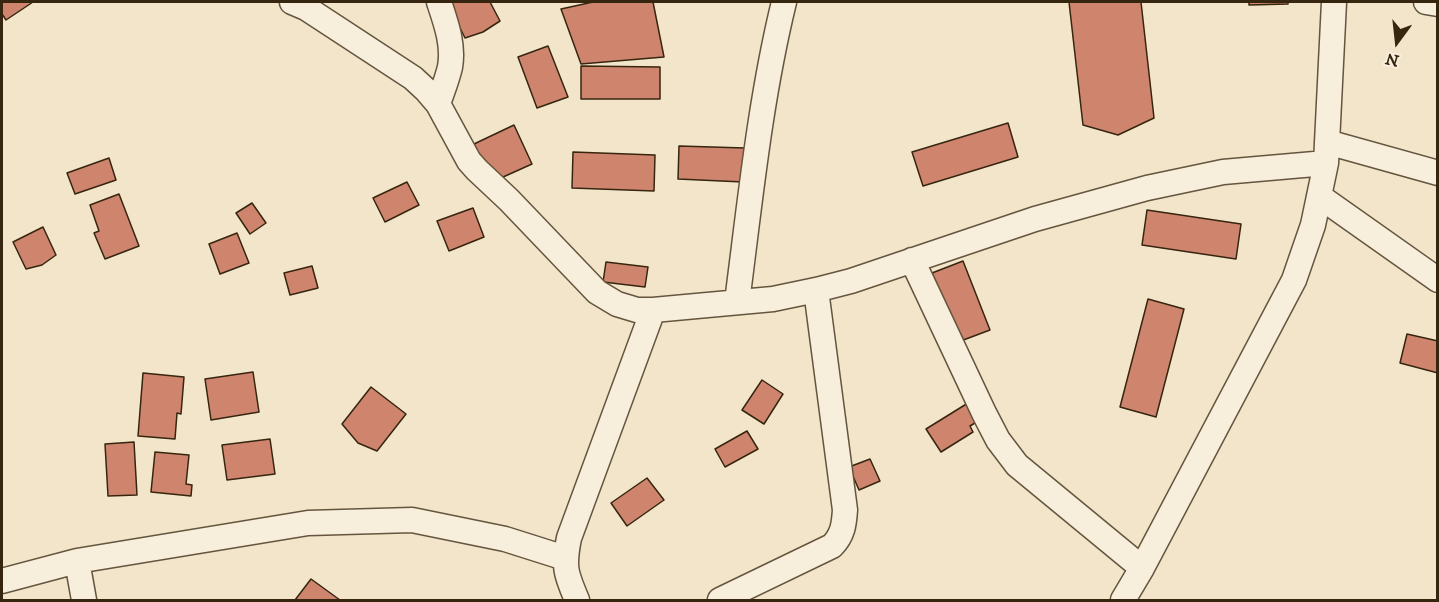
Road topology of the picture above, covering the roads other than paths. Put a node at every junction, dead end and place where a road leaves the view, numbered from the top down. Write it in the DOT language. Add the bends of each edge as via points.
graph roads {
  1 [pos="292,2"];
  2 [pos="439,2"];
  3 [pos="784,2"];
  4 [pos="1334,2"];
  5 [pos="1426,2"];
  6 [pos="1437,4"];
  7 [pos="438,104"];
  8 [pos="1326,153"];
  9 [pos="1437,173"];
  10 [pos="1319,196"];
  11 [pos="912,260"];
  12 [pos="1437,280"];
  13 [pos="816,290"];
  14 [pos="737,302"];
  15 [pos="653,310"];
  16 [pos="565,558"];
  17 [pos="77,561"];
  18 [pos="1142,568"];
  19 [pos="2,581"];
  20 [pos="84,600"];
  21 [pos="577,600"];
  22 [pos="720,600"];
  23 [pos="1123,600"];
  1 -- 7 [label="street" via="412,78"];
  2 -- 7 [label="street" via="450,38 451,57"];
  3 -- 14 [label="street" via="762,115"];
  4 -- 8 [label="street"];
  5 -- 6 [label="street"];
  7 -- 15 [label="street" via="469,161 597,292 617,304"];
  8 -- 9 [label="street"];
  8 -- 10 [label="street"];
  8 -- 11 [label="street" via="1147,188 1035,219"];
  10 -- 12 [label="street"];
  10 -- 18 [label="street" via="1294,280"];
  11 -- 13 [label="street"];
  11 -- 18 [label="street" via="998,440 1017,465"];
  13 -- 14 [label="street"];
  13 -- 22 [label="street" via="845,510 844,528 832,546"];
  14 -- 15 [label="street"];
  15 -- 16 [label="street"];
  16 -- 17 [label="street" via="505,538 412,520 308,523"];
  16 -- 21 [label="street" via="566,575"];
  17 -- 19 [label="street"];
  17 -- 20 [label="street"];
  18 -- 23 [label="street"];
}
